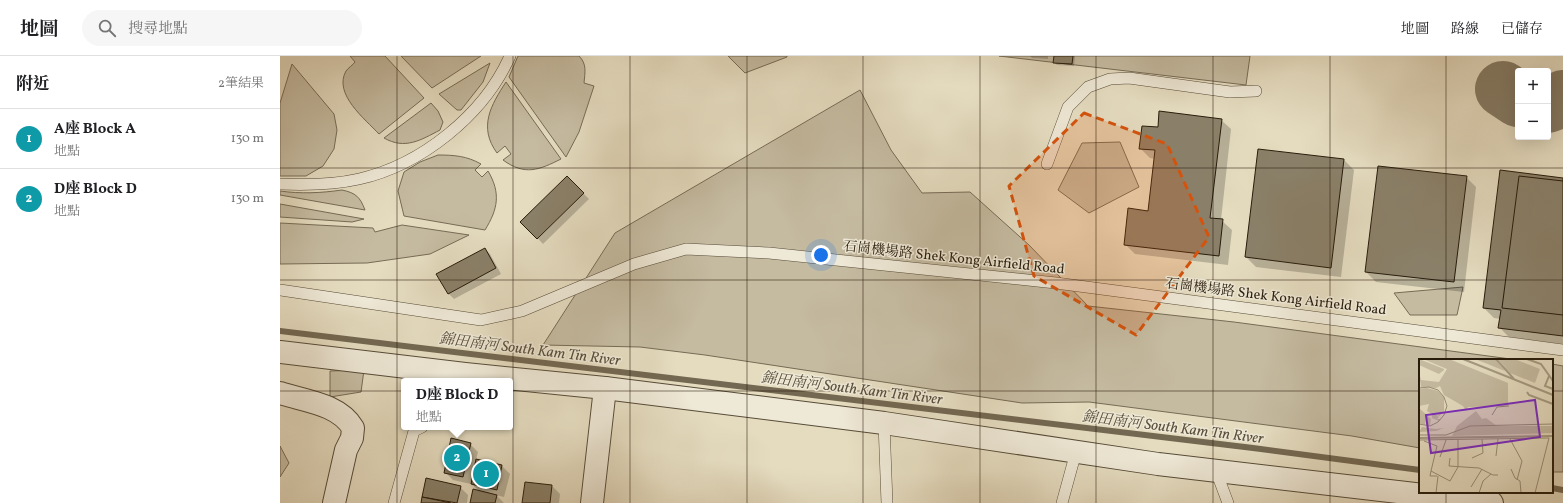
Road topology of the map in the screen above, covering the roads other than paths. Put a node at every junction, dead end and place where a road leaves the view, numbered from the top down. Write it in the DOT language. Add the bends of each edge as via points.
graph roads {
  1 [pos="510,56"];
  2 [pos="1256,91"];
  3 [pos="1047,164"];
  4 [pos="280,184"];
  5 [pos="280,290"];
  6 [pos="1563,350"];
  7 [pos="280,352"];
  8 [pos="464,377"];
  9 [pos="477,378"];
  10 [pos="513,381"];
  11 [pos="605,388"];
  12 [pos="280,393"];
  13 [pos="884,423"];
  14 [pos="416,430"];
  15 [pos="1076,452"];
  16 [pos="1216,471"];
  17 [pos="334,503"];
  18 [pos="394,503"];
  19 [pos="592,503"];
  20 [pos="887,503"];
  21 [pos="1062,503"];
  22 [pos="1228,503"];
  23 [pos="1492,503"];
  1 -- 4 [label="lane" via="493,86 476,108 457,127 412,158 360,178 325,184"];
  2 -- 3 [label="lane" via="1230,92 1129,78 1110,79 1088,87 1068,107"];
  5 -- 6 [label="lane, 石崗機場路 Shek Kong Airfield Road" via="481,320 522,311 634,264 686,249 769,253 1056,283"];
  7 -- 8 [label="street"];
  8 -- 9 [label="street"];
  10 -- 11 [label="street"];
  11 -- 13 [label="street"];
  11 -- 19 [label="street"];
  12 -- 17 [label="street" via="339,412 349,420 353,428"];
  13 -- 15 [label="street"];
  13 -- 20 [label="lane"];
  14 -- 18 [label="lane"];
  15 -- 16 [label="street"];
  15 -- 21 [label="lane"];
  16 -- 22 [label="lane"];
  16 -- 23 [label="street"];
}
